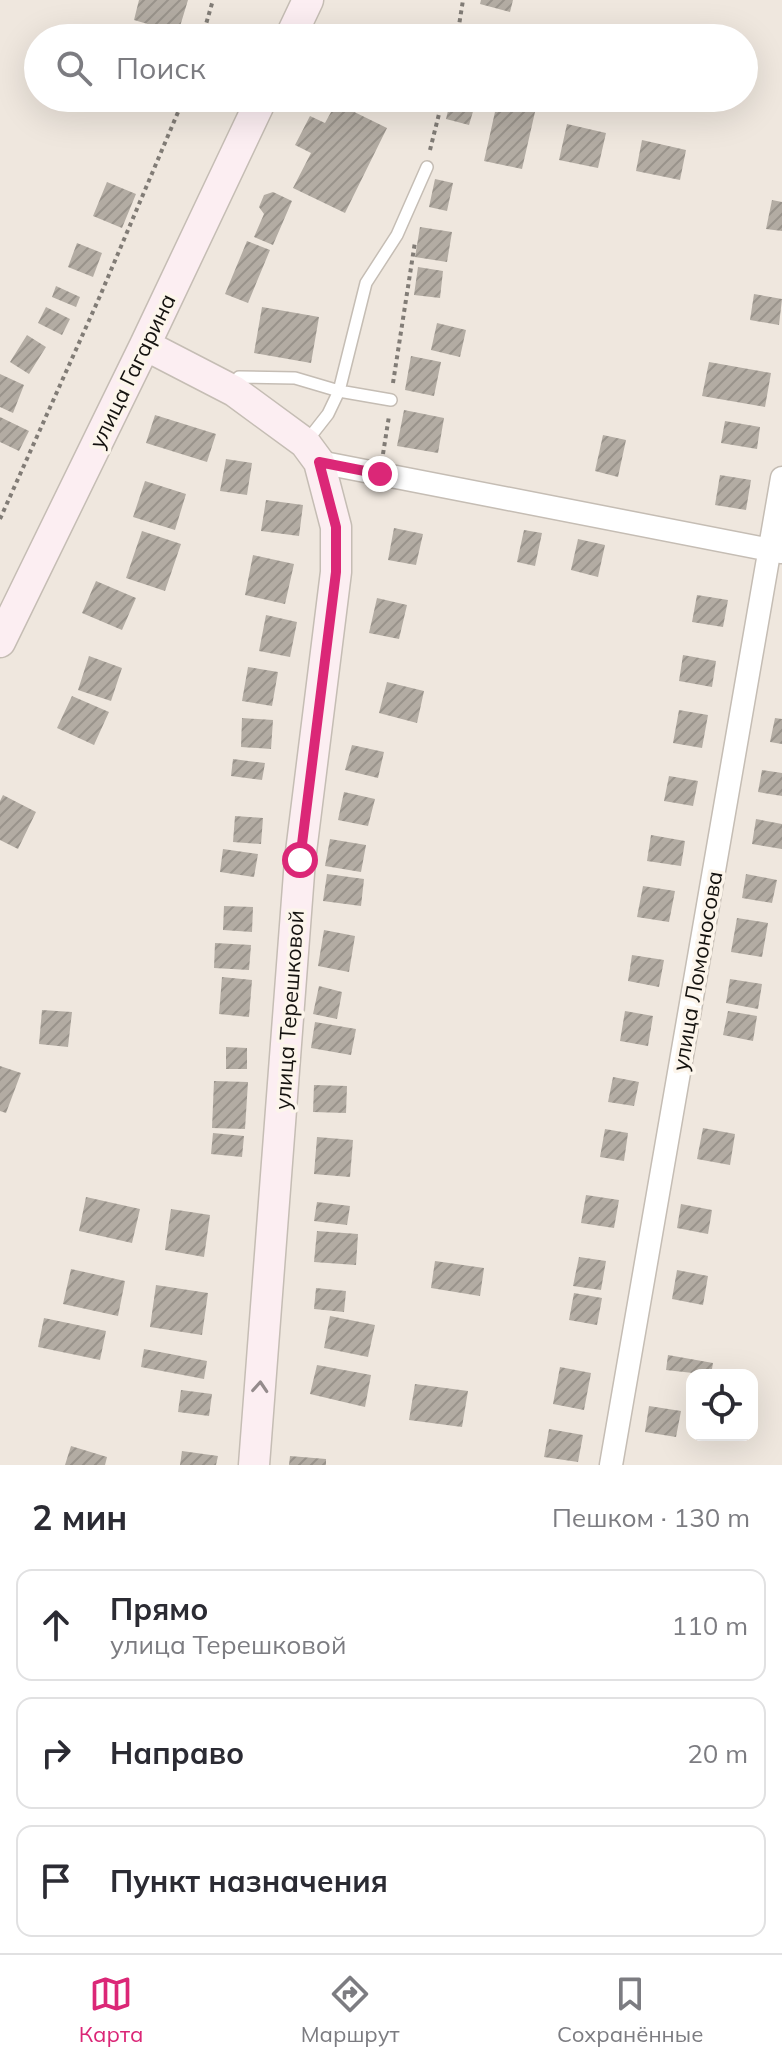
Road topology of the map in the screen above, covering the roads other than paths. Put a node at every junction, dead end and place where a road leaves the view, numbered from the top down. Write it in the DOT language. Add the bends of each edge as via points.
graph roads {
  1 [pos="308,0"];
  2 [pos="297,24"];
  3 [pos="255,112"];
  4 [pos="427,167"];
  5 [pos="145,345"];
  6 [pos="234,391"];
  7 [pos="339,391"];
  8 [pos="391,400"];
  9 [pos="312,452"];
  10 [pos="782,478"];
  11 [pos="776,550"];
  12 [pos="0,642"];
  13 [pos="254,1465"];
  14 [pos="611,1465"];
  1 -- 2 [label="street"];
  3 -- 5 [label="street, улица Гагарина"];
  4 -- 7 [label="lane" via="397,235 366,283"];
  5 -- 6 [label="street"];
  5 -- 12 [label="street, улица Гагарина"];
  6 -- 7 [label="lane" via="239,377 295,378"];
  6 -- 9 [label="street"];
  7 -- 8 [label="lane"];
  7 -- 9 [label="lane"];
  9 -- 11 [label="street" via="380,474"];
  13 -- 9 [label="street, улица Терешковой, one-way" via="300,860 336,572 336,527"];
  10 -- 11 [label="street, улица Ломоносова"];
  11 -- 14 [label="street, улица Ломоносова"];
}
